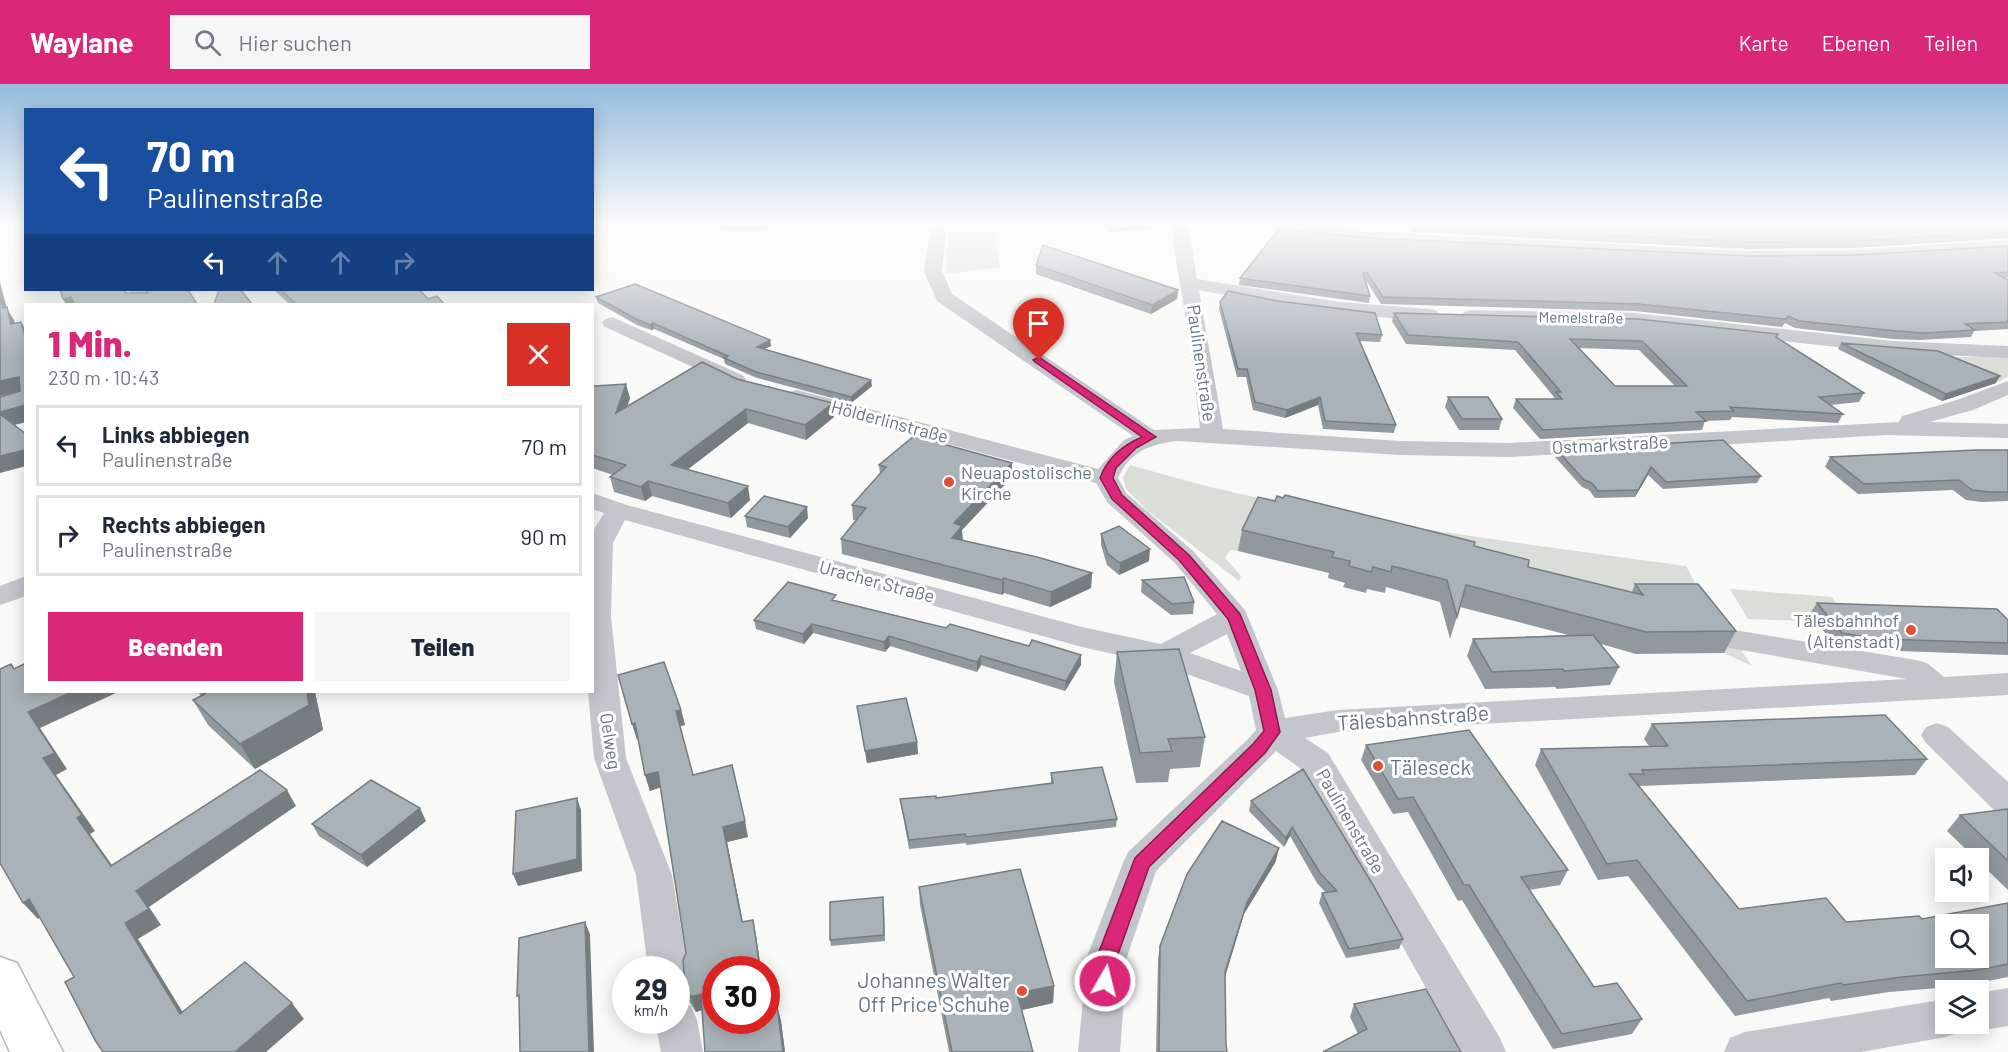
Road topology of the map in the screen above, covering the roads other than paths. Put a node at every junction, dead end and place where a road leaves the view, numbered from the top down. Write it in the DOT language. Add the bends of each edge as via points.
graph roads {
  1 [pos="933,268"];
  2 [pos="1187,268"];
  3 [pos="1190,283"];
  4 [pos="612,323"];
  5 [pos="2008,352"];
  6 [pos="2008,387"];
  7 [pos="1887,429"];
  8 [pos="2008,430"];
  9 [pos="1212,434"];
  10 [pos="1150,437"];
  11 [pos="1107,478"];
  12 [pos="605,505"];
  13 [pos="24,586"];
  14 [pos="0,596"];
  15 [pos="1235,617"];
  16 [pos="1734,640"];
  17 [pos="1164,655"];
  18 [pos="1252,661"];
  19 [pos="2008,684"];
  20 [pos="1935,686"];
  21 [pos="1263,690"];
  22 [pos="1272,732"];
  23 [pos="1937,735"];
  24 [pos="2008,803"];
  25 [pos="667,956"];
  26 [pos="0,979"];
  27 [pos="2008,1007"];
  28 [pos="1989,1010"];
  29 [pos="1935,1021"];
  30 [pos="679,1034"];
  31 [pos="1842,1044"];
  32 [pos="37,1052"];
  33 [pos="682,1052"];
  34 [pos="1099,1052"];
  35 [pos="1485,1052"];
  36 [pos="1745,1052"];
  1 -- 10 [label="street" via="944,297"];
  2 -- 3 [label="street, Paulinenstraße"];
  3 -- 5 [label="street, Memelstraße" via="1276,300 1405,314 1635,319 1893,347"];
  3 -- 9 [label="street, Paulinenstraße"];
  4 -- 11 [label="street, Hölderlinstraße" via="748,385"];
  6 -- 7 [label="street"];
  7 -- 8 [label="street, Ostmarkstraße"];
  7 -- 9 [label="street, Ostmarkstraße" via="1509,450 1400,448"];
  9 -- 10 [label="street, Paulinenstraße"];
  10 -- 11 [label="street, Paulinenstraße" via="1132,445 1110,467"];
  11 -- 15 [label="street" via="1116,497 1184,557"];
  12 -- 17 [label="street, Uracher Straße" via="1082,637"];
  12 -- 25 [label="street, Oelweg" via="598,605 610,758 654,875"];
  13 -- 14 [label="street"];
  15 -- 17 [label="street"];
  15 -- 18 [label="street"];
  16 -- 20 [label="street" via="1916,670"];
  17 -- 18 [label="street, Uracher Straße"];
  17 -- 21 [label="street, Uracher Straße"];
  18 -- 21 [label="street"];
  19 -- 20 [label="street, Tälesbahnstraße"];
  20 -- 22 [label="street, Tälesbahnstraße" via="1338,721"];
  21 -- 22 [label="street"];
  22 -- 34 [label="street" via="1142,863 1107,957"];
  22 -- 35 [label="street, Paulinenstraße" via="1316,762"];
  23 -- 24 [label="street"];
  26 -- 32 [label="main road"];
  27 -- 28 [label="street"];
  29 -- 31 [label="street"];
  30 -- 33 [label="street"];
  31 -- 36 [label="street"];
}
